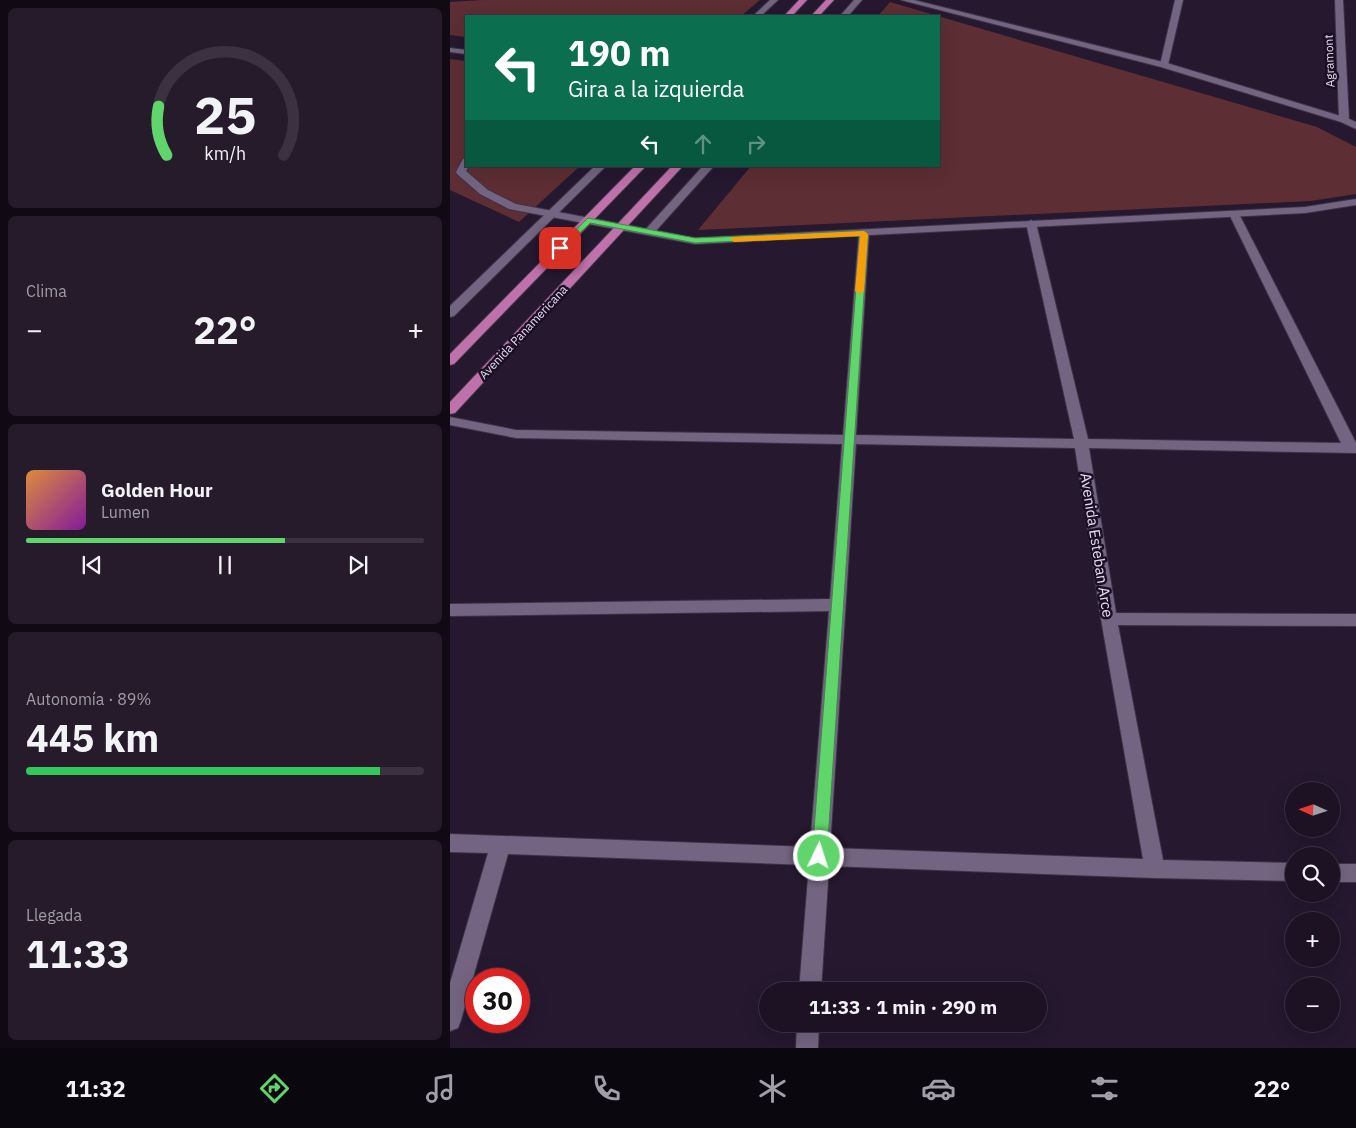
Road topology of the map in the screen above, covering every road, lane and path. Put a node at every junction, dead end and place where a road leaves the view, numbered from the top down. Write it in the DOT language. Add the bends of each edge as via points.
graph roads {
  1 [pos="774,0"];
  2 [pos="803,0"];
  3 [pos="830,0"];
  4 [pos="858,0"];
  5 [pos="905,0"];
  6 [pos="1178,0"];
  7 [pos="1339,0"];
  8 [pos="758,15"];
  9 [pos="789,15"];
  10 [pos="816,15"];
  11 [pos="845,15"];
  12 [pos="450,50"];
  13 [pos="465,52"];
  14 [pos="1164,65"];
  15 [pos="1344,120"];
  16 [pos="1356,126"];
  17 [pos="465,163"];
  18 [pos="600,167"];
  19 [pos="641,167"];
  20 [pos="677,167"];
  21 [pos="708,167"];
  22 [pos="1356,202"];
  23 [pos="552,214"];
  24 [pos="1234,214"];
  25 [pos="588,220"];
  26 [pos="1031,224"];
  27 [pos="622,227"];
  28 [pos="649,232"];
  29 [pos="864,234"];
  30 [pos="450,313"];
  31 [pos="450,361"];
  32 [pos="450,410"];
  33 [pos="450,421"];
  34 [pos="849,440"];
  35 [pos="1082,445"];
  36 [pos="1353,448"];
  37 [pos="837,606"];
  38 [pos="450,610"];
  39 [pos="1109,618"];
  40 [pos="1356,620"];
  41 [pos="450,843"];
  42 [pos="502,844"];
  43 [pos="819,856"];
  44 [pos="1155,869"];
  45 [pos="1285,872"];
  46 [pos="1340,873"];
  47 [pos="1356,873"];
  48 [pos="811,982"];
  49 [pos="450,1020"];
  50 [pos="808,1032"];
  51 [pos="807,1048"];
  1 -- 8 [label="street"];
  2 -- 9 [label="highway"];
  3 -- 10 [label="highway"];
  4 -- 11 [label="street"];
  5 -- 14 [label="street"];
  6 -- 14 [label="street"];
  7 -- 15 [label="street, Agramont" via="1345,53"];
  12 -- 13 [label="street"];
  14 -- 15 [label="street"];
  15 -- 16 [label="street"];
  17 -- 23 [label="street" via="461,172 484,192 513,207"];
  18 -- 23 [label="street"];
  19 -- 25 [label="highway"];
  20 -- 27 [label="highway, Avenida Panamericana"];
  21 -- 28 [label="street"];
  22 -- 24 [label="street" via="1305,210"];
  23 -- 25 [label="street"];
  23 -- 30 [label="street"];
  24 -- 26 [label="street"];
  24 -- 36 [label="street"];
  25 -- 27 [label="street"];
  25 -- 31 [label="highway"];
  26 -- 29 [label="street"];
  26 -- 35 [label="street, Avenida Esteban Arce"];
  27 -- 28 [label="street"];
  27 -- 32 [label="highway, Avenida Panamericana"];
  28 -- 29 [label="street" via="695,241"];
  29 -- 34 [label="street"];
  33 -- 34 [label="street" via="516,434"];
  34 -- 35 [label="street"];
  34 -- 37 [label="street"];
  35 -- 36 [label="street"];
  35 -- 39 [label="street, Avenida Esteban Arce"];
  37 -- 38 [label="street"];
  37 -- 43 [label="street"];
  39 -- 40 [label="street"];
  39 -- 44 [label="street, Avenida Esteban Arce"];
  41 -- 42 [label="street"];
  42 -- 43 [label="street"];
  42 -- 49 [label="street"];
  43 -- 44 [label="street"];
  43 -- 48 [label="street"];
  44 -- 45 [label="street"];
  46 -- 47 [label="street"];
  50 -- 51 [label="street"];
}
